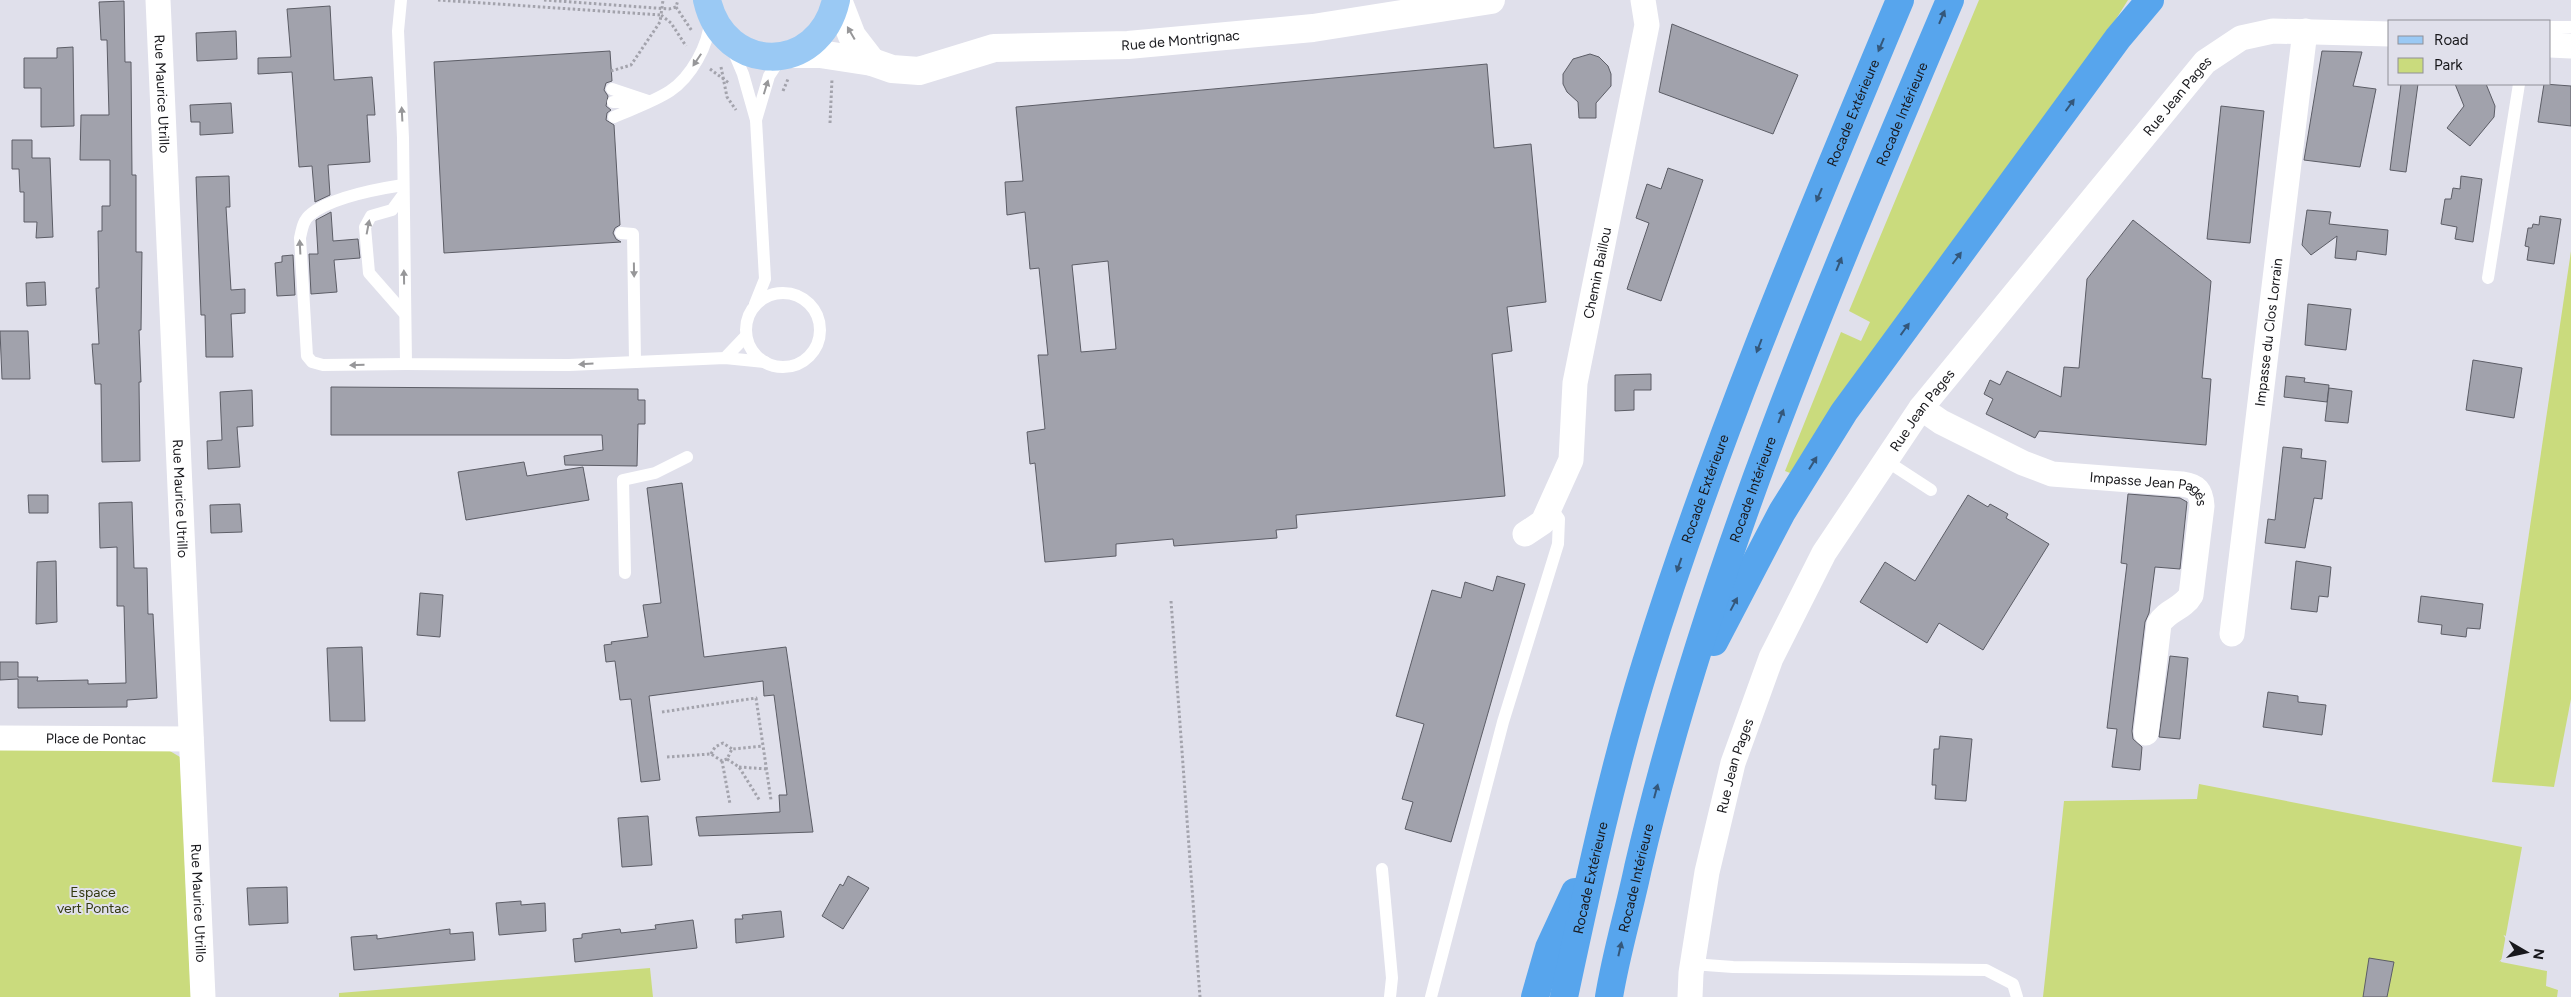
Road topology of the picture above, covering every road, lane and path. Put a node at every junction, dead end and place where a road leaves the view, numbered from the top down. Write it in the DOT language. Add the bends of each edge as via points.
graph roads {
  1 [pos="158,0"];
  2 [pos="401,0"];
  3 [pos="440,0"];
  4 [pos="544,0"];
  5 [pos="663,0"];
  6 [pos="678,0"];
  7 [pos="837,0"];
  8 [pos="1491,0"];
  9 [pos="1643,0"];
  10 [pos="1900,0"];
  11 [pos="1950,0"];
  12 [pos="2137,0"];
  13 [pos="2150,0"];
  14 [pos="705,5"];
  15 [pos="661,8"];
  16 [pos="661,15"];
  17 [pos="2551,27"];
  18 [pos="2571,27"];
  19 [pos="2304,31"];
  20 [pos="2388,34"];
  21 [pos="2118,38"];
  22 [pos="730,43"];
  23 [pos="2551,45"];
  24 [pos="2571,46"];
  25 [pos="787,55"];
  26 [pos="872,62"];
  27 [pos="611,71"];
  28 [pos="2519,85"];
  29 [pos="612,89"];
  30 [pos="648,101"];
  31 [pos="613,102"];
  32 [pos="614,117"];
  33 [pos="756,120"];
  34 [pos="403,190"];
  35 [pos="620,233"];
  36 [pos="2488,278"];
  37 [pos="765,279"];
  38 [pos="787,292"];
  39 [pos="755,304"];
  40 [pos="405,314"];
  41 [pos="746,336"];
  42 [pos="725,358"];
  43 [pos="635,361"];
  44 [pos="764,362"];
  45 [pos="406,364"];
  46 [pos="1920,408"];
  47 [pos="687,457"];
  48 [pos="1885,460"];
  49 [pos="1931,490"];
  50 [pos="1550,506"];
  51 [pos="1525,534"];
  52 [pos="625,573"];
  53 [pos="1171,601"];
  54 [pos="2232,634"];
  55 [pos="1679,710"];
  56 [pos="662,712"];
  57 [pos="2146,733"];
  58 [pos="0,738"];
  59 [pos="191,739"];
  60 [pos="763,746"];
  61 [pos="732,749"];
  62 [pos="711,754"];
  63 [pos="667,757"];
  64 [pos="727,759"];
  65 [pos="722,761"];
  66 [pos="739,767"];
  67 [pos="766,769"];
  68 [pos="771,800"];
  69 [pos="760,801"];
  70 [pos="730,804"];
  71 [pos="1594,853"];
  72 [pos="1382,869"];
  73 [pos="1692,964"];
  74 [pos="203,997"];
  75 [pos="1200,997"];
  76 [pos="1390,997"];
  77 [pos="1431,997"];
  78 [pos="1535,997"];
  79 [pos="1564,997"];
  80 [pos="1609,997"];
  81 [pos="1690,997"];
  82 [pos="2017,997"];
  1 -- 59 [label="street, Rue Maurice Utrillo"];
  34 -- 2 [label="lane, one-way" via="398,31"];
  3 -- 16 [label="path"];
  4 -- 15 [label="path"];
  5 -- 15 [label="path"];
  6 -- 15 [label="path" via="676,6"];
  7 -- 25 [label="main road" via="823,32 809,46"];
  26 -- 7 [label="main road, one-way" via="852,36"];
  8 -- 26 [label="main road, Rue de Montrignac" via="1313,28 1128,46 994,48 918,71 892,69"];
  9 -- 50 [label="street, Chemin Baillou" via="1646,25 1575,383 1571,460"];
  10 -- 71 [label="highway, Rocade Extérieure, one-way" via="1800,240 1709,478 1646,664"];
  55 -- 11 [label="highway, Rocade Intérieure, one-way" via="1742,515 1840,261"];
  12 -- 21 [label="highway"];
  13 -- 21 [label="highway"];
  14 -- 22 [label="main road"];
  14 -- 30 [label="lane, one-way" via="708,40 693,66 671,90"];
  15 -- 16 [label="path"];
  16 -- 27 [label="path" via="660,22 631,65"];
  17 -- 18 [label="lane"];
  19 -- 20 [label="street, Rue Jean Pages"];
  19 -- 46 [label="street, Rue Jean Pages" via="2273,31 2242,38 2205,62"];
  19 -- 54 [label="street, Impasse du Clos Lorrain"];
  55 -- 21 [label="highway, one-way" via="1782,512 1844,412"];
  22 -- 25 [label="main road" via="759,56"];
  22 -- 33 [label="lane" via="740,64"];
  23 -- 24 [label="street"];
  25 -- 26 [label="main road, Rue de Montrignac" via="820,54"];
  33 -- 25 [label="lane, one-way" via="769,76"];
  28 -- 36 [label="lane"];
  29 -- 30 [label="lane"];
  30 -- 31 [label="lane"];
  30 -- 32 [label="lane"];
  33 -- 37 [label="lane"];
  40 -- 34 [label="lane, one-way"];
  40 -- 34 [label="lane, one-way" via="369,273 366,227 371,216 392,210"];
  45 -- 34 [label="lane, one-way" via="323,365 312,362 307,356 300,238 303,224 310,214 335,202"];
  35 -- 43 [label="lane, one-way" via="633,234"];
  37 -- 38 [label="lane"];
  37 -- 39 [label="lane"];
  38 -- 39 [label="lane" via="764,297"];
  38 -- 44 [label="lane" via="798,295 816,312 820,334 817,344 808,357 796,365 781,367"];
  39 -- 41 [label="lane" via="747,319"];
  40 -- 45 [label="lane"];
  41 -- 42 [label="lane"];
  41 -- 44 [label="lane" via="756,356"];
  42 -- 43 [label="lane"];
  42 -- 44 [label="lane"];
  43 -- 45 [label="lane, one-way" via="569,365"];
  46 -- 48 [label="street, Rue Jean Pages"];
  46 -- 57 [label="street, Impasse Jean Pagès" via="1941,422 2052,474 2182,484 2199,491 2202,506 2191,595 2183,606 2163,617 2159,624"];
  47 -- 52 [label="lane" via="655,473 623,480"];
  48 -- 49 [label="lane"];
  48 -- 73 [label="street, Rue Jean Pages" via="1824,553 1771,658 1733,763 1707,872"];
  50 -- 51 [label="street, Chemin Baillou" via="1543,522"];
  50 -- 77 [label="lane" via="1558,519 1558,544 1503,722"];
  53 -- 75 [label="path"];
  80 -- 55 [label="highway, Rocade Intérieure, one-way" via="1655,795"];
  56 -- 60 [label="path" via="756,698"];
  58 -- 59 [label="street, Place de Pontac"];
  59 -- 74 [label="street, Rue Maurice Utrillo"];
  60 -- 61 [label="path"];
  60 -- 67 [label="path"];
  61 -- 62 [label="path" via="723,743"];
  61 -- 64 [label="path"];
  62 -- 63 [label="path"];
  62 -- 65 [label="path"];
  64 -- 65 [label="path"];
  64 -- 66 [label="path"];
  65 -- 70 [label="path"];
  66 -- 67 [label="path"];
  66 -- 69 [label="path"];
  67 -- 68 [label="path"];
  71 -- 78 [label="highway" via="1549,948"];
  71 -- 79 [label="highway, Rocade Extérieure"];
  72 -- 76 [label="lane" via="1392,978"];
  73 -- 81 [label="street, Rue Jean Pages"];
  73 -- 82 [label="lane" via="1986,970 2013,984"];
}
